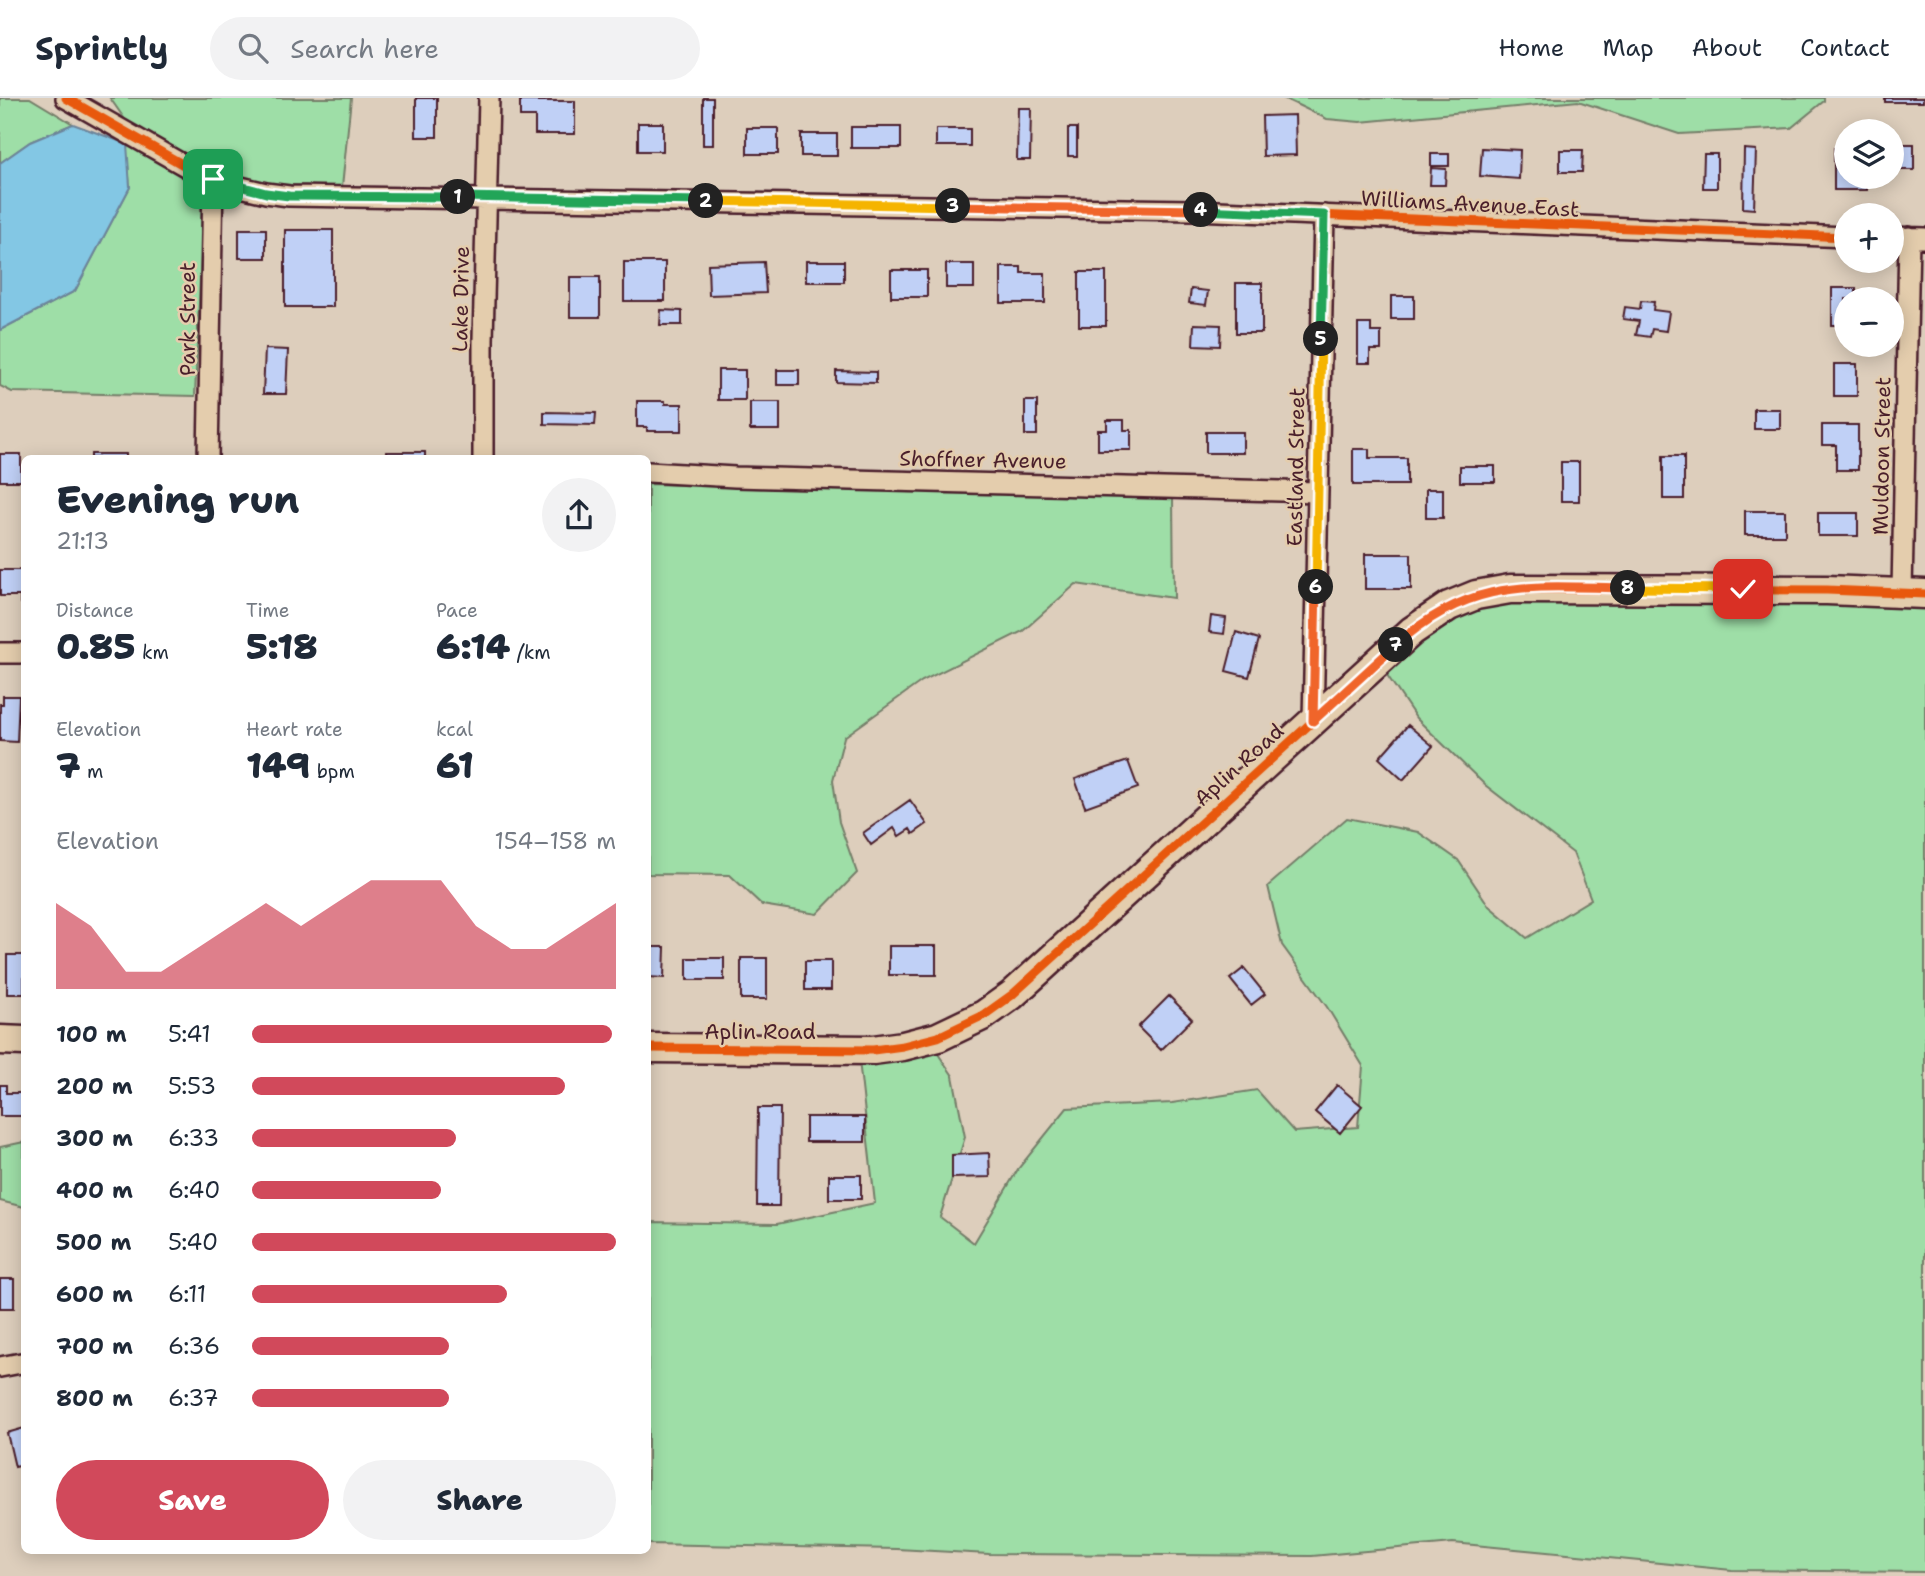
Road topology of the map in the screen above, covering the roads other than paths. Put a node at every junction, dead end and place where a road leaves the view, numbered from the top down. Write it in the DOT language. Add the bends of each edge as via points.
graph roads {
  1 [pos="66,98"];
  2 [pos="489,98"];
  3 [pos="213,179"];
  4 [pos="486,197"];
  5 [pos="1324,215"];
  6 [pos="1834,236"];
  7 [pos="1909,237"];
  8 [pos="208,455"];
  9 [pos="483,455"];
  10 [pos="651,472"];
  11 [pos="1318,492"];
  12 [pos="1914,593"];
  13 [pos="0,653"];
  14 [pos="21,653"];
  15 [pos="1313,721"];
  16 [pos="0,1040"];
  17 [pos="21,1041"];
  18 [pos="651,1048"];
  19 [pos="21,1363"];
  20 [pos="0,1367"];
  1 -- 3 [label="street, Williams Avenue East"];
  2 -- 4 [label="street, Lake Drive"];
  3 -- 4 [label="street, Williams Avenue East" via="289,196"];
  3 -- 8 [label="street, Park Street"];
  4 -- 5 [label="street, Williams Avenue East"];
  4 -- 9 [label="street, Lake Drive"];
  5 -- 6 [label="street, Williams Avenue East"];
  5 -- 11 [label="street, Eastland Street"];
  7 -- 12 [label="street, Muldoon Street"];
  10 -- 11 [label="street, Shoffner Avenue"];
  11 -- 15 [label="street, Eastland Street"];
  12 -- 15 [label="street, Aplin Road" via="1573,587 1488,592 1423,621"];
  13 -- 14 [label="street"];
  15 -- 18 [label="street, Aplin Road" via="1012,995 972,1021 938,1037 873,1050"];
  16 -- 17 [label="street"];
  19 -- 20 [label="street"];
}
